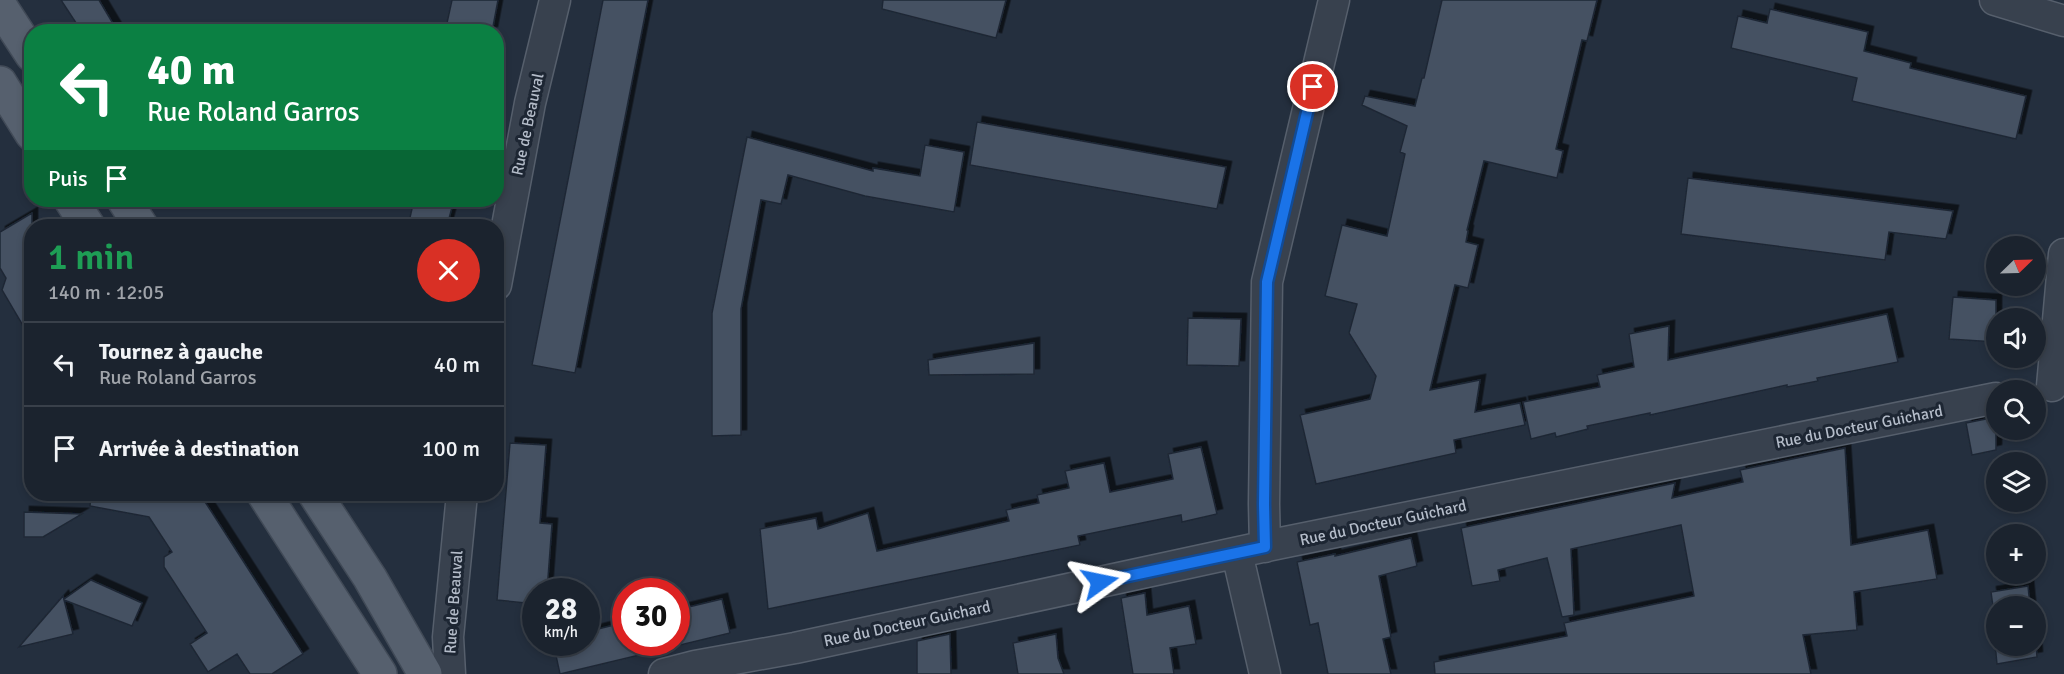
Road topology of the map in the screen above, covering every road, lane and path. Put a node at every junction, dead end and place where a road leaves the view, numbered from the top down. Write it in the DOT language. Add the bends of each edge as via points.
graph roads {
  1 [pos="555,0"];
  2 [pos="1334,0"];
  3 [pos="1995,0"];
  4 [pos="0,6"];
  5 [pos="2064,21"];
  6 [pos="24,43"];
  7 [pos="0,83"];
  8 [pos="24,121"];
  9 [pos="504,242"];
  10 [pos="2064,254"];
  11 [pos="2050,386"];
  12 [pos="1986,400"];
  13 [pos="269,501"];
  14 [pos="320,501"];
  15 [pos="461,501"];
  16 [pos="1251,550"];
  17 [pos="796,661"];
  18 [pos="380,674"];
  19 [pos="425,674"];
  20 [pos="450,674"];
  21 [pos="664,674"];
  22 [pos="1265,674"];
  1 -- 9 [label="street, Rue de Beauval" via="530,103"];
  2 -- 16 [label="street" via="1267,282 1264,504"];
  3 -- 5 [label="street"];
  4 -- 6 [label="main road"];
  7 -- 8 [label="main road"];
  10 -- 11 [label="street"];
  12 -- 16 [label="street, Rue du Docteur Guichard"];
  13 -- 18 [label="main road"];
  14 -- 19 [label="main road"];
  15 -- 20 [label="street, Rue de Beauval" via="448,637"];
  16 -- 17 [label="street, Rue du Docteur Guichard"];
  16 -- 22 [label="street"];
  17 -- 21 [label="street, Rue du Docteur Guichard" via="695,666"];
}
